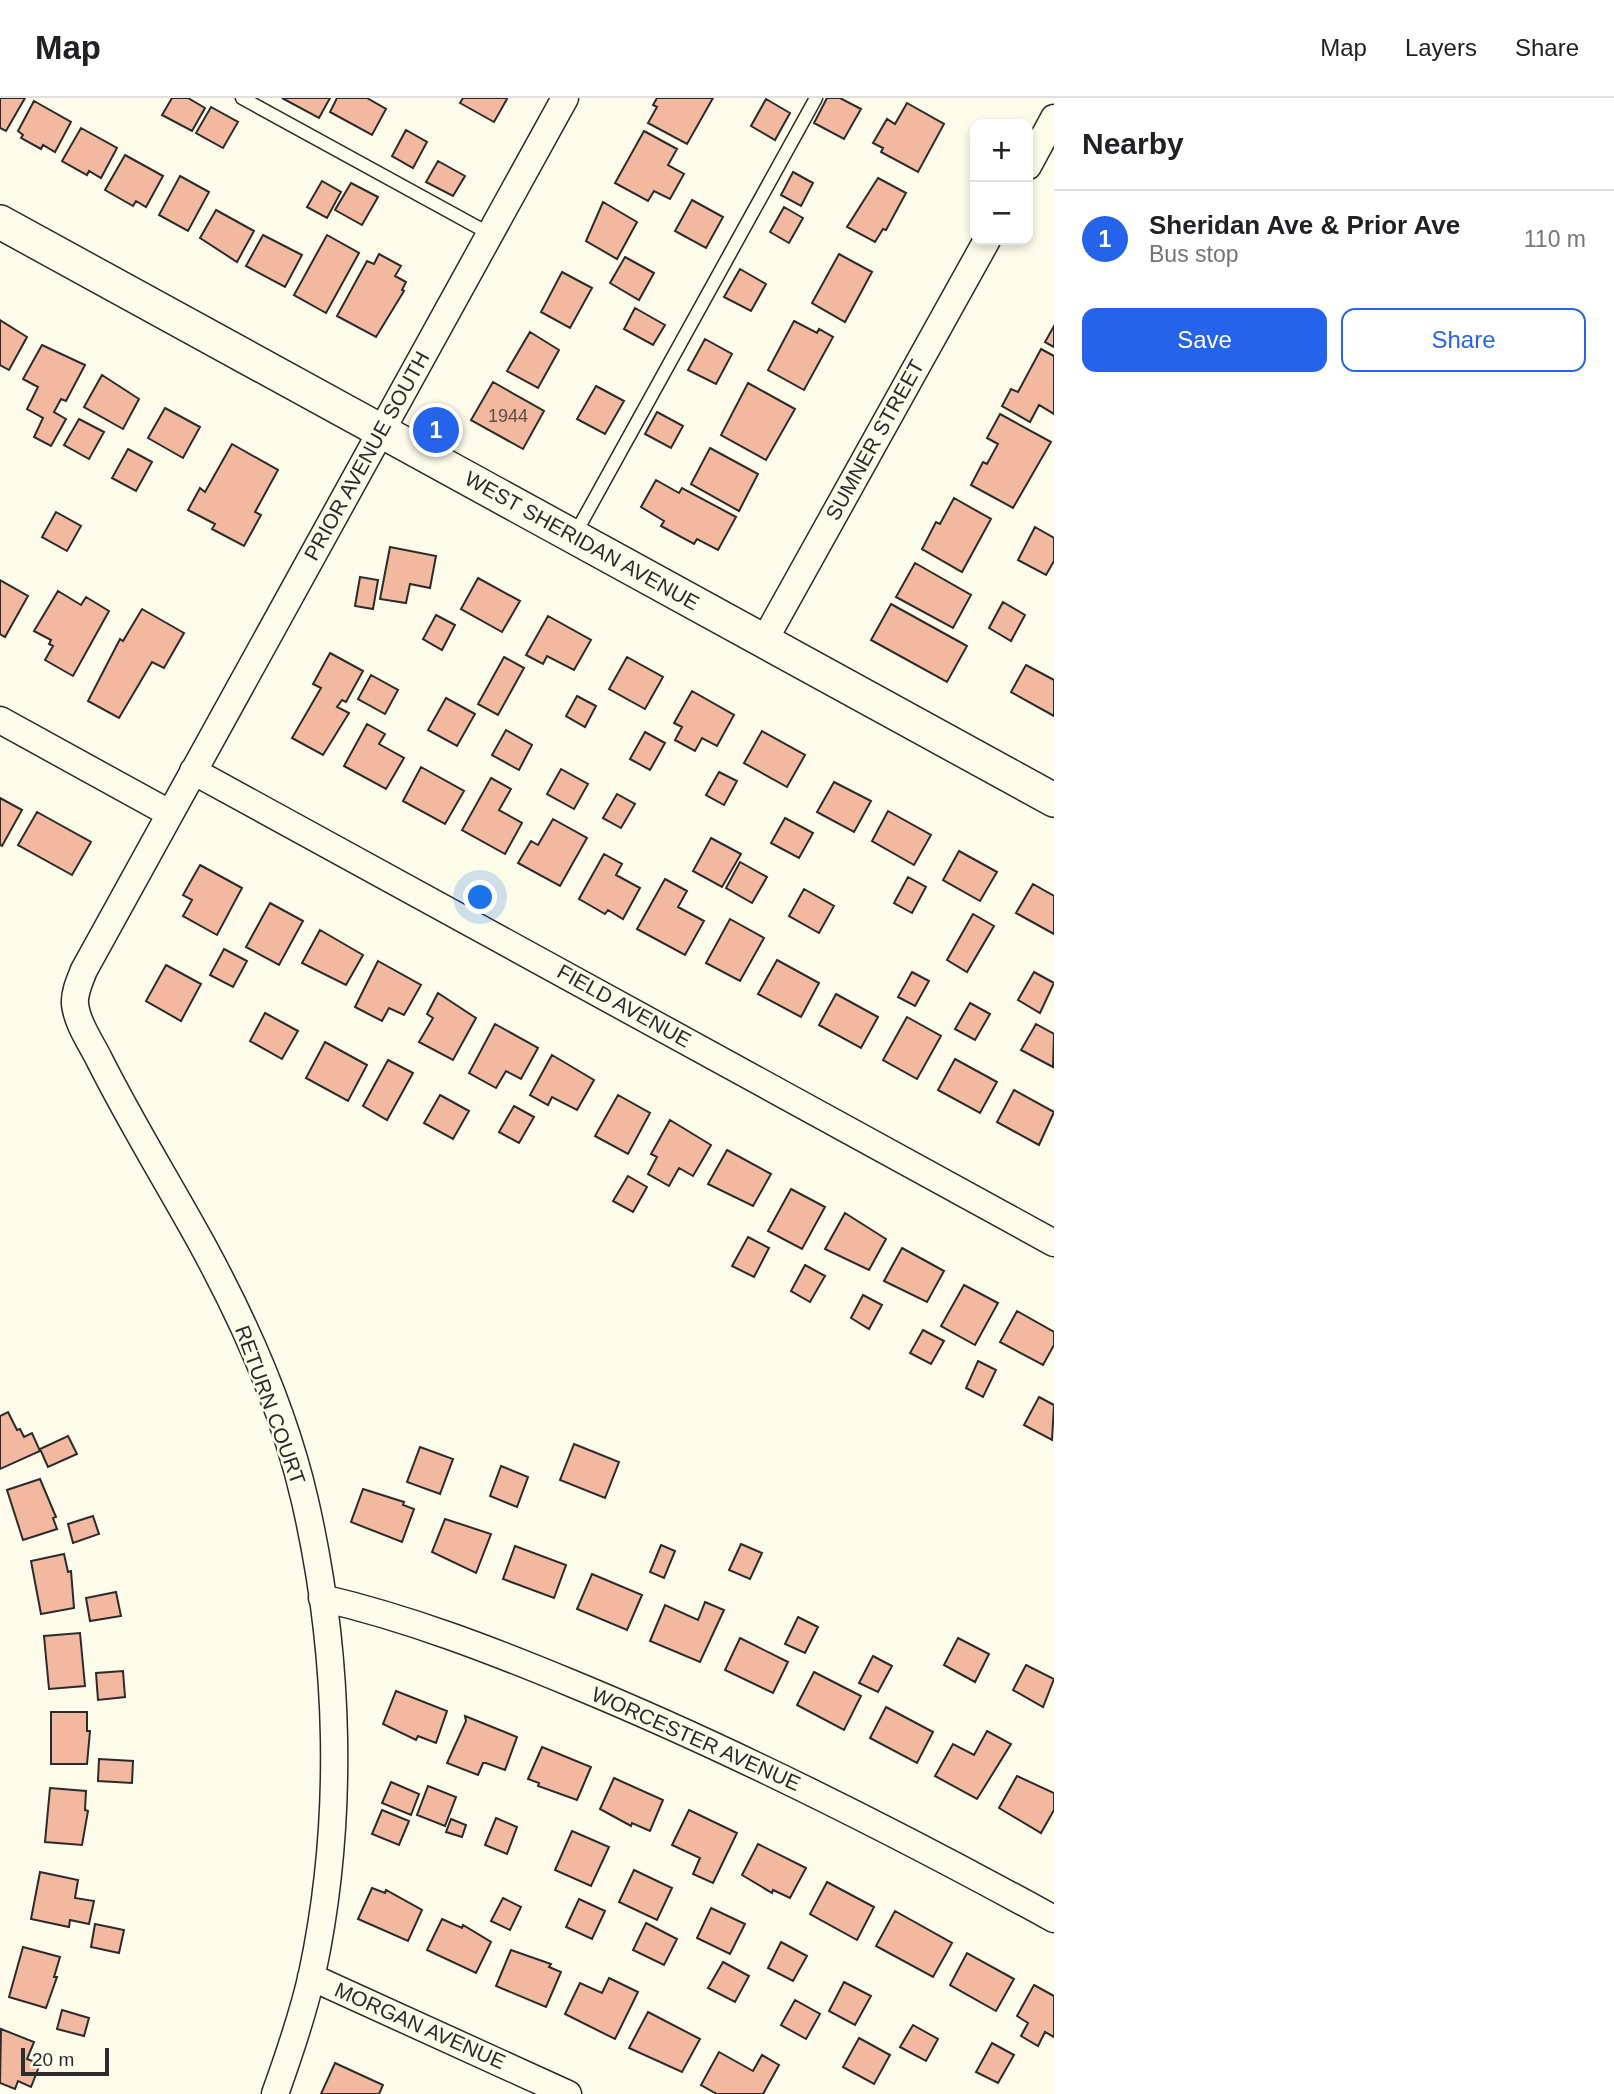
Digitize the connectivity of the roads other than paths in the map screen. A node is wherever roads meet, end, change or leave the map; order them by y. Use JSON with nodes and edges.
{"nodes":[{"id":1,"x":242,"y":98,"type":"edge"},
{"id":2,"x":565,"y":98,"type":"edge"},
{"id":3,"x":816,"y":98,"type":"edge"},
{"id":4,"x":1054,"y":118,"type":"edge"},
{"id":5,"x":1033,"y":157,"type":"edge"},
{"id":6,"x":0,"y":222,"type":"edge"},
{"id":7,"x":490,"y":234,"type":"junction"},
{"id":8,"x":983,"y":245,"type":"edge"},
{"id":9,"x":382,"y":432,"type":"junction"},
{"id":10,"x":574,"y":536,"type":"junction"},
{"id":11,"x":764,"y":641,"type":"junction"},
{"id":12,"x":0,"y":720,"type":"edge"},
{"id":13,"x":193,"y":771,"type":"junction"},
{"id":14,"x":1054,"y":800,"type":"edge"},
{"id":15,"x":169,"y":813,"type":"junction"},
{"id":16,"x":1054,"y":1243,"type":"edge"},
{"id":17,"x":322,"y":1598,"type":"junction"},
{"id":18,"x":1054,"y":1919,"type":"edge"},
{"id":19,"x":311,"y":1977,"type":"junction"},
{"id":20,"x":275,"y":2094,"type":"edge"},
{"id":21,"x":568,"y":2094,"type":"edge"}],
"edges":[{"from":1,"to":7,"type":"lane"},
{"from":2,"to":7,"type":"street","name":"PRIOR AVENUE SOUTH"},
{"from":3,"to":10,"type":"lane"},
{"from":4,"to":5,"type":"street"},
{"from":6,"to":9,"type":"street","name":"WEST SHERIDAN AVENUE"},
{"from":7,"to":9,"type":"street","name":"PRIOR AVENUE SOUTH"},
{"from":8,"to":11,"type":"street","name":"SUMNER STREET"},
{"from":9,"to":10,"type":"street","name":"WEST SHERIDAN AVENUE"},
{"from":9,"to":13,"type":"street","name":"PRIOR AVENUE SOUTH"},
{"from":10,"to":11,"type":"street","name":"WEST SHERIDAN AVENUE"},
{"from":11,"to":14,"type":"street","name":"WEST SHERIDAN AVENUE"},
{"from":12,"to":15,"type":"street"},
{"from":13,"to":15,"type":"street","name":"PRIOR AVENUE SOUTH"},
{"from":13,"to":16,"type":"street","name":"FIELD AVENUE"},
{"from":15,"to":17,"type":"street","name":"RETURN COURT"},
{"from":17,"to":18,"type":"street","name":"WORCESTER AVENUE"},
{"from":17,"to":19,"type":"street","name":"RETURN COURT"},
{"from":19,"to":20,"type":"street","name":"RETURN COURT"},
{"from":19,"to":21,"type":"street","name":"MORGAN AVENUE"}]}
